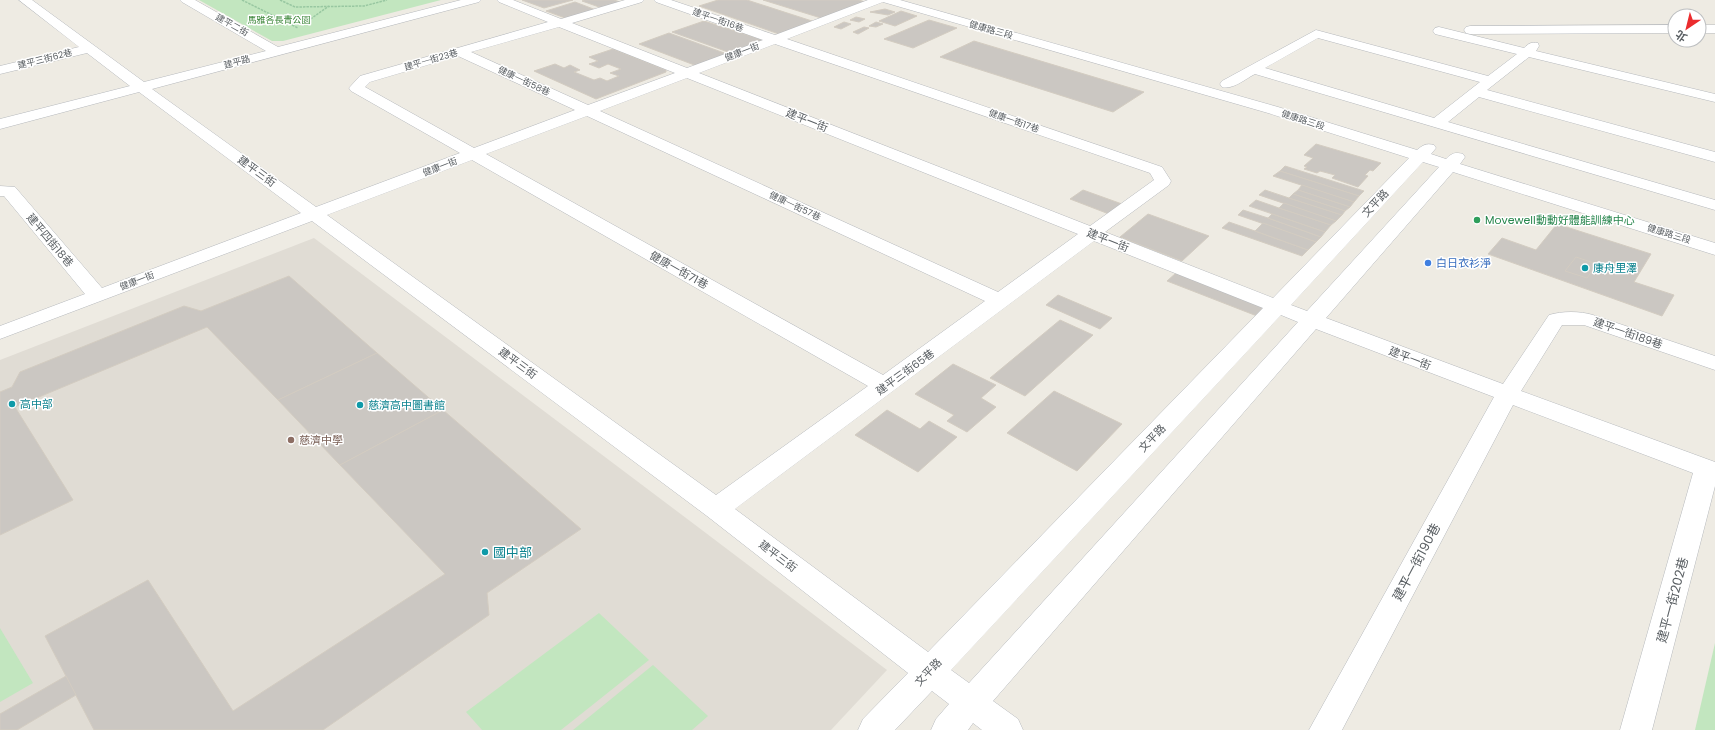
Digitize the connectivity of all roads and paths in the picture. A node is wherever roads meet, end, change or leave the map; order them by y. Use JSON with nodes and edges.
{"nodes":[{"id":1,"x":26,"y":0,"type":"edge"},
{"id":2,"x":186,"y":0,"type":"edge"},
{"id":3,"x":242,"y":0,"type":"edge"},
{"id":4,"x":280,"y":0,"type":"edge"},
{"id":5,"x":386,"y":0,"type":"edge"},
{"id":6,"x":452,"y":0,"type":"edge"},
{"id":7,"x":475,"y":0,"type":"edge"},
{"id":8,"x":503,"y":0,"type":"edge"},
{"id":9,"x":638,"y":0,"type":"edge"},
{"id":10,"x":660,"y":0,"type":"edge"},
{"id":11,"x":879,"y":0,"type":"edge"},
{"id":12,"x":887,"y":0,"type":"edge"},
{"id":13,"x":918,"y":0,"type":"edge"},
{"id":14,"x":560,"y":23,"type":"junction"},
{"id":15,"x":298,"y":28,"type":"dead end"},
{"id":16,"x":1667,"y":29,"type":"edge"},
{"id":17,"x":1548,"y":30,"type":"junction"},
{"id":18,"x":775,"y":39,"type":"junction"},
{"id":19,"x":90,"y":48,"type":"junction"},
{"id":20,"x":273,"y":50,"type":"junction"},
{"id":21,"x":460,"y":52,"type":"junction"},
{"id":22,"x":1526,"y":53,"type":"junction"},
{"id":23,"x":1253,"y":69,"type":"junction"},
{"id":24,"x":0,"y":70,"type":"edge"},
{"id":25,"x":686,"y":73,"type":"junction"},
{"id":26,"x":1491,"y":81,"type":"junction"},
{"id":27,"x":138,"y":84,"type":"junction"},
{"id":28,"x":1227,"y":84,"type":"junction"},
{"id":29,"x":1477,"y":92,"type":"junction"},
{"id":30,"x":1715,"y":98,"type":"edge"},
{"id":31,"x":588,"y":110,"type":"junction"},
{"id":32,"x":0,"y":116,"type":"edge"},
{"id":33,"x":1437,"y":123,"type":"junction"},
{"id":34,"x":0,"y":124,"type":"edge"},
{"id":35,"x":1424,"y":151,"type":"junction"},
{"id":36,"x":473,"y":154,"type":"junction"},
{"id":37,"x":1715,"y":157,"type":"edge"},
{"id":38,"x":1454,"y":160,"type":"junction"},
{"id":39,"x":0,"y":191,"type":"edge"},
{"id":40,"x":1715,"y":205,"type":"edge"},
{"id":41,"x":315,"y":214,"type":"junction"},
{"id":42,"x":1715,"y":233,"type":"edge"},
{"id":43,"x":1093,"y":234,"type":"junction"},
{"id":44,"x":1715,"y":249,"type":"edge"},
{"id":45,"x":98,"y":296,"type":"junction"},
{"id":46,"x":1001,"y":301,"type":"junction"},
{"id":47,"x":1277,"y":306,"type":"junction"},
{"id":48,"x":1311,"y":320,"type":"junction"},
{"id":49,"x":0,"y":333,"type":"edge"},
{"id":50,"x":1715,"y":363,"type":"edge"},
{"id":51,"x":886,"y":386,"type":"junction"},
{"id":52,"x":1507,"y":395,"type":"junction"},
{"id":53,"x":1711,"y":471,"type":"edge"},
{"id":54,"x":716,"y":509,"type":"junction"},
{"id":55,"x":930,"y":671,"type":"junction"},
{"id":56,"x":971,"y":703,"type":"junction"},
{"id":57,"x":874,"y":730,"type":"edge"},
{"id":58,"x":947,"y":730,"type":"edge"},
{"id":59,"x":1007,"y":730,"type":"edge"},
{"id":60,"x":1325,"y":730,"type":"edge"},
{"id":61,"x":1636,"y":730,"type":"edge"}],
"edges":[{"from":1,"to":19,"type":"street","name":"建平三街"},
{"from":2,"to":20,"type":"street","name":"建平二街"},
{"from":3,"to":15,"type":"path"},
{"from":4,"to":5,"type":"path"},
{"from":6,"to":20,"type":"street","name":"建平路"},
{"from":7,"to":20,"type":"street","name":"建平路"},
{"from":8,"to":14,"type":"street","name":"建平一街"},
{"from":9,"to":14,"type":"street","name":"建平一街23巷"},
{"from":10,"to":18,"type":"street","name":"建平一街16巷"},
{"from":11,"to":18,"type":"street","name":"健康一街"},
{"from":12,"to":35,"type":"street","name":"健康路三段"},
{"from":13,"to":28,"type":"street","name":"健康路三段"},
{"from":14,"to":21,"type":"street","name":"建平一街23巷"},
{"from":14,"to":25,"type":"street","name":"建平一街"},
{"from":16,"to":17,"type":"street"},
{"from":17,"to":22,"type":"street"},
{"from":17,"to":22,"type":"street"},
{"from":18,"to":25,"type":"street","name":"健康一街"},
{"from":18,"to":43,"type":"street","name":"健康一街17巷"},
{"from":19,"to":24,"type":"street","name":"建平三街62巷"},
{"from":19,"to":27,"type":"street","name":"建平三街"},
{"from":20,"to":27,"type":"street","name":"建平路"},
{"from":21,"to":31,"type":"street","name":"健康一街58巷"},
{"from":21,"to":36,"type":"street","name":"建平一街23巷"},
{"from":22,"to":26,"type":"street"},
{"from":22,"to":30,"type":"street"},
{"from":23,"to":26,"type":"street"},
{"from":23,"to":28,"type":"street"},
{"from":23,"to":33,"type":"street"},
{"from":25,"to":31,"type":"street","name":"健康一街"},
{"from":25,"to":43,"type":"street","name":"建平一街"},
{"from":26,"to":29,"type":"street"},
{"from":27,"to":32,"type":"street","name":"建平路"},
{"from":27,"to":34,"type":"street","name":"建平路"},
{"from":27,"to":41,"type":"street","name":"建平三街"},
{"from":28,"to":35,"type":"street","name":"健康路三段"},
{"from":29,"to":33,"type":"street"},
{"from":29,"to":37,"type":"street"},
{"from":31,"to":36,"type":"street","name":"健康一街"},
{"from":31,"to":46,"type":"street","name":"健康一街57巷"},
{"from":33,"to":40,"type":"street"},
{"from":35,"to":38,"type":"street","name":"健康路三段"},
{"from":35,"to":47,"type":"street","name":"文平路"},
{"from":36,"to":41,"type":"street","name":"健康一街"},
{"from":36,"to":51,"type":"street","name":"健康一街71巷"},
{"from":38,"to":42,"type":"street","name":"健康路三段"},
{"from":38,"to":44,"type":"street","name":"健康路三段"},
{"from":38,"to":48,"type":"street"},
{"from":39,"to":45,"type":"street","name":"建平四街18巷"},
{"from":41,"to":45,"type":"street","name":"健康一街"},
{"from":41,"to":54,"type":"street","name":"建平三街"},
{"from":43,"to":46,"type":"street","name":"建平三街65巷"},
{"from":43,"to":47,"type":"street","name":"建平一街"},
{"from":45,"to":49,"type":"street","name":"健康一街"},
{"from":46,"to":51,"type":"street","name":"建平三街65巷"},
{"from":47,"to":48,"type":"street","name":"建平一街"},
{"from":47,"to":55,"type":"street","name":"文平路"},
{"from":48,"to":52,"type":"street","name":"建平一街"},
{"from":48,"to":56,"type":"street"},
{"from":50,"to":52,"type":"street","name":"建平一街189巷"},
{"from":51,"to":54,"type":"street","name":"建平三街65巷"},
{"from":52,"to":53,"type":"street","name":"建平一街"},
{"from":52,"to":60,"type":"street","name":"建平一街190巷"},
{"from":53,"to":61,"type":"street","name":"建平一街202巷"},
{"from":54,"to":55,"type":"street","name":"建平三街"},
{"from":55,"to":56,"type":"street","name":"建平三街"},
{"from":55,"to":57,"type":"street","name":"文平路"},
{"from":56,"to":58,"type":"street"},
{"from":56,"to":59,"type":"street","name":"建平三街"}]}
